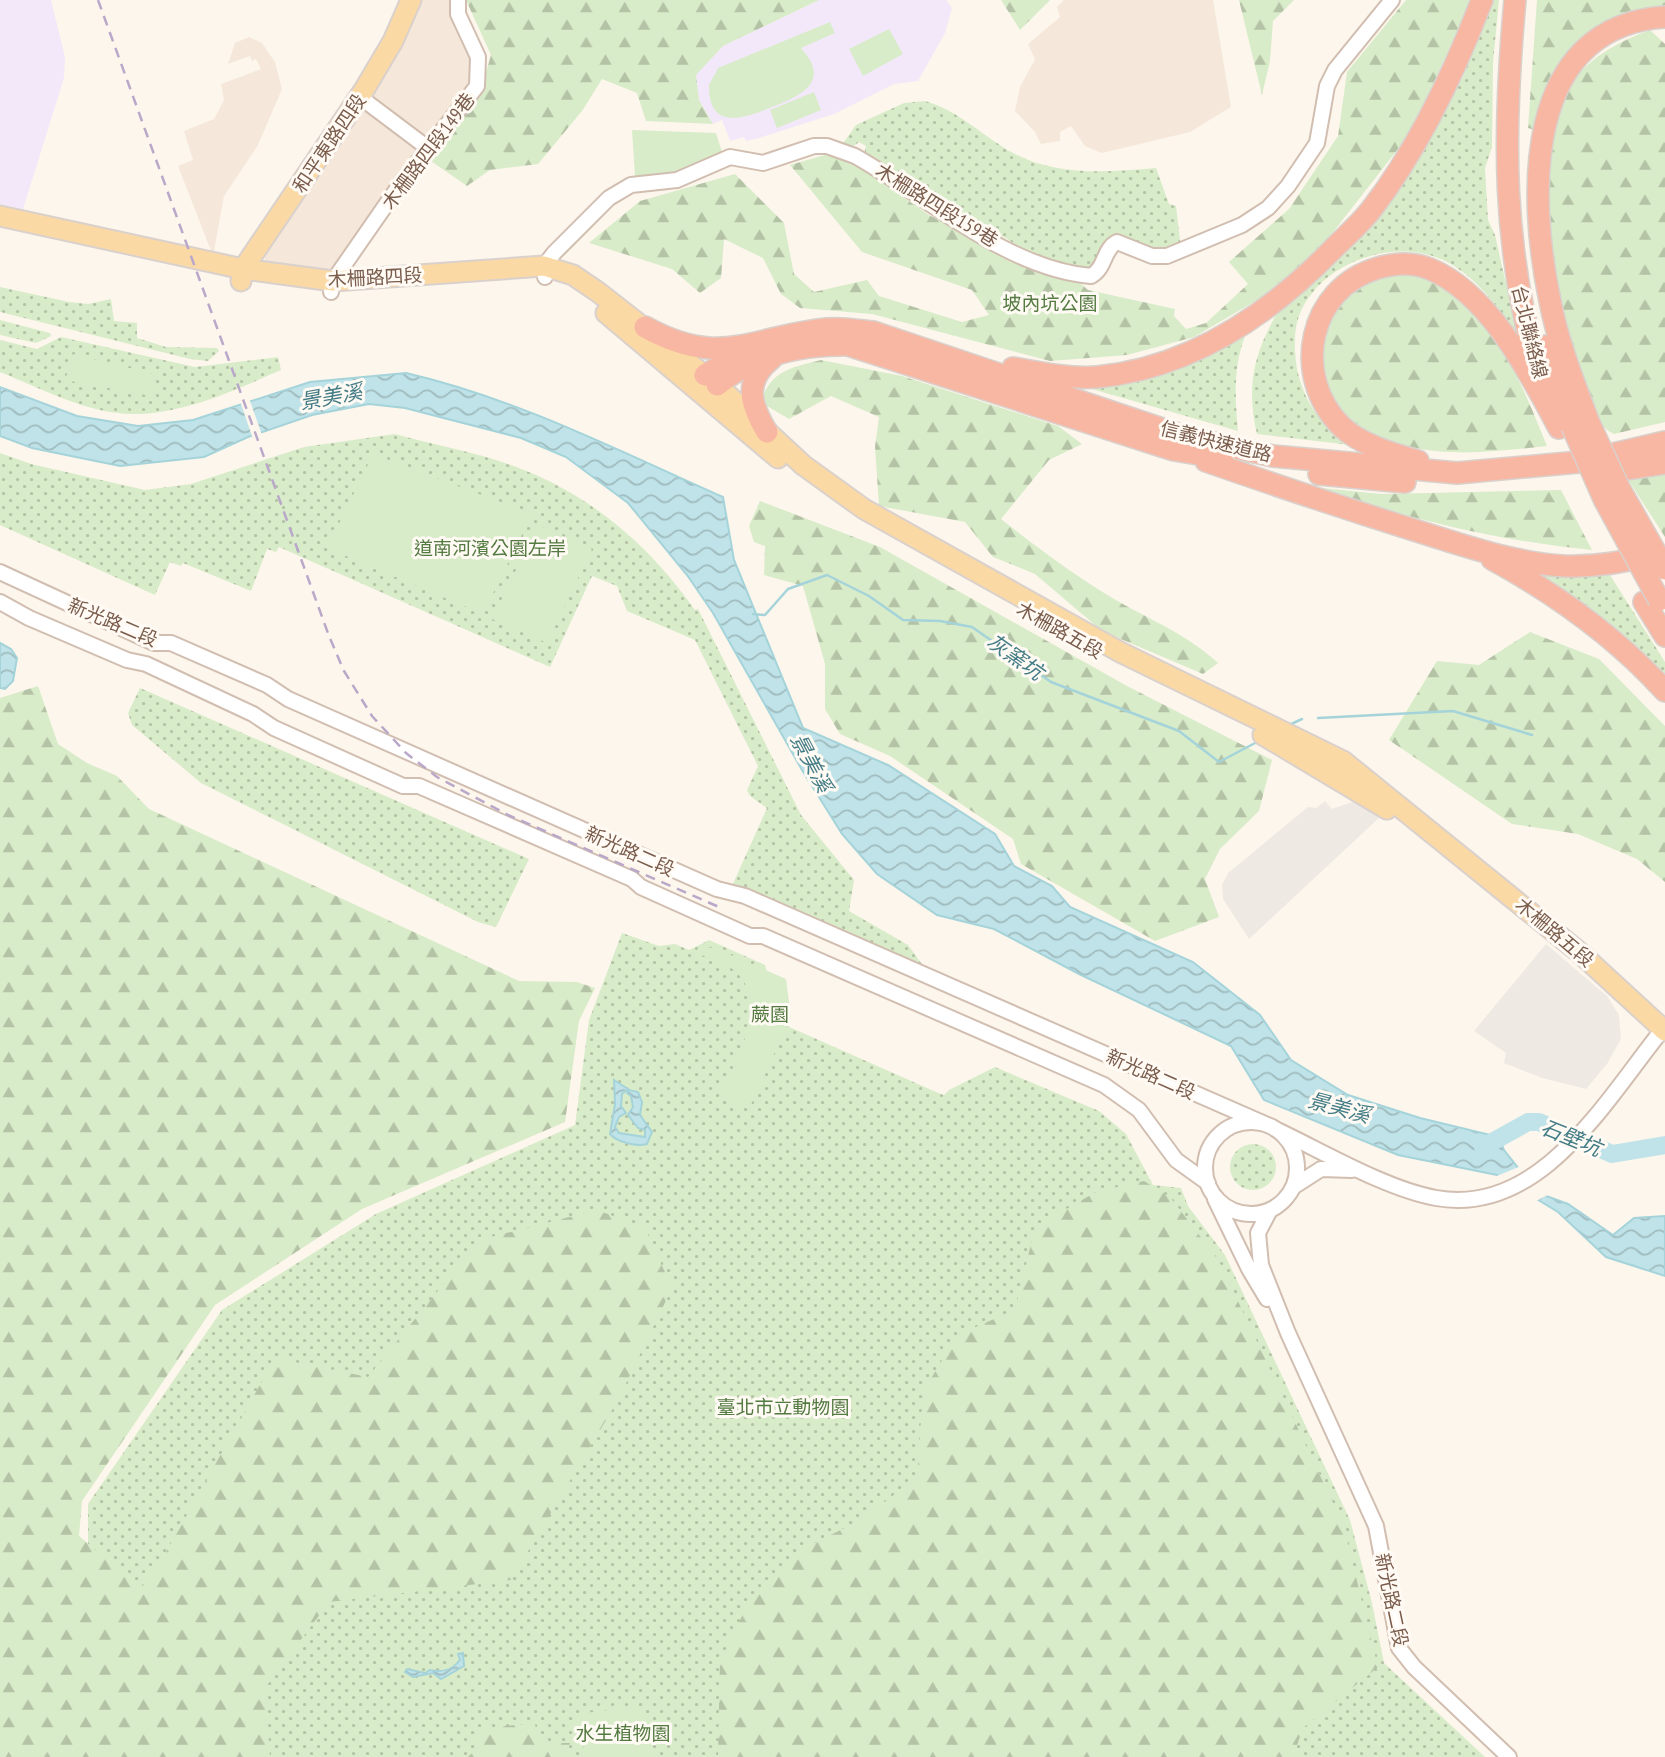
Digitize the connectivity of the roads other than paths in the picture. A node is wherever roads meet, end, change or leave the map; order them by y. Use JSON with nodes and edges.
{"nodes":[{"id":1,"x":411,"y":0,"type":"edge"},
{"id":2,"x":458,"y":0,"type":"edge"},
{"id":3,"x":1392,"y":0,"type":"edge"},
{"id":4,"x":1482,"y":0,"type":"edge"},
{"id":5,"x":1515,"y":0,"type":"edge"},
{"id":6,"x":1528,"y":0,"type":"edge"},
{"id":7,"x":1665,"y":17,"type":"edge"},
{"id":8,"x":1513,"y":90,"type":"junction"},
{"id":9,"x":360,"y":97,"type":"junction"},
{"id":10,"x":429,"y":149,"type":"junction"},
{"id":11,"x":0,"y":216,"type":"edge"},
{"id":12,"x":0,"y":225,"type":"edge"},
{"id":13,"x":149,"y":254,"type":"junction"},
{"id":14,"x":544,"y":271,"type":"junction"},
{"id":15,"x":242,"y":276,"type":"junction"},
{"id":16,"x":332,"y":286,"type":"junction"},
{"id":17,"x":645,"y":327,"type":"junction"},
{"id":18,"x":782,"y":345,"type":"junction"},
{"id":19,"x":939,"y":353,"type":"junction"},
{"id":20,"x":707,"y":384,"type":"junction"},
{"id":21,"x":1573,"y":426,"type":"junction"},
{"id":22,"x":767,"y":432,"type":"junction"},
{"id":23,"x":1665,"y":434,"type":"edge"},
{"id":24,"x":1665,"y":442,"type":"edge"},
{"id":25,"x":1174,"y":450,"type":"junction"},
{"id":26,"x":1622,"y":452,"type":"junction"},
{"id":27,"x":1665,"y":463,"type":"edge"},
{"id":28,"x":1514,"y":469,"type":"junction"},
{"id":29,"x":1471,"y":548,"type":"junction"},
{"id":30,"x":1665,"y":550,"type":"edge"},
{"id":31,"x":1665,"y":569,"type":"edge"},
{"id":32,"x":0,"y":572,"type":"edge"},
{"id":33,"x":0,"y":602,"type":"edge"},
{"id":34,"x":1656,"y":604,"type":"edge"},
{"id":35,"x":1665,"y":636,"type":"edge"},
{"id":36,"x":1665,"y":691,"type":"edge"},
{"id":37,"x":1349,"y":776,"type":"junction"},
{"id":38,"x":1664,"y":1030,"type":"edge"},
{"id":39,"x":1270,"y":1127,"type":"junction"},
{"id":40,"x":1370,"y":1174,"type":"junction"},
{"id":41,"x":1293,"y":1187,"type":"junction"},
{"id":42,"x":1210,"y":1188,"type":"junction"},
{"id":43,"x":1270,"y":1210,"type":"junction"},
{"id":44,"x":1287,"y":1333,"type":"junction"},
{"id":45,"x":1510,"y":1757,"type":"edge"}],
"edges":[{"from":1,"to":9,"type":"main road","name":"和平東路四段"},
{"from":2,"to":10,"type":"street","name":"木柵路四段149巷"},
{"from":3,"to":14,"type":"street","name":"木柵路四段159巷"},
{"from":4,"to":19,"type":"highway"},
{"from":5,"to":8,"type":"highway","name":"台北聯絡線"},
{"from":6,"to":8,"type":"highway","name":"台北聯絡線"},
{"from":7,"to":21,"type":"highway"},
{"from":8,"to":21,"type":"highway","name":"台北聯絡線"},
{"from":9,"to":10,"type":"street"},
{"from":9,"to":15,"type":"main road","name":"和平東路四段"},
{"from":10,"to":16,"type":"street","name":"木柵路四段149巷"},
{"from":11,"to":13,"type":"main road","name":"木柵路四段"},
{"from":12,"to":13,"type":"main road","name":"木柵路四段"},
{"from":13,"to":15,"type":"main road","name":"木柵路四段"},
{"from":14,"to":16,"type":"main road","name":"木柵路四段"},
{"from":14,"to":17,"type":"main road","name":"木柵路四段"},
{"from":14,"to":20,"type":"main road","name":"木柵路四段"},
{"from":15,"to":16,"type":"main road","name":"木柵路四段"},
{"from":17,"to":18,"type":"highway"},
{"from":17,"to":20,"type":"main road","name":"木柵路四段"},
{"from":18,"to":19,"type":"highway","name":"信義快速道路"},
{"from":18,"to":20,"type":"highway"},
{"from":18,"to":22,"type":"highway"},
{"from":18,"to":25,"type":"highway","name":"信義快速道路"},
{"from":19,"to":28,"type":"highway","name":"信義快速道路"},
{"from":20,"to":22,"type":"main road","name":"木柵路五段"},
{"from":20,"to":37,"type":"main road","name":"木柵路五段"},
{"from":21,"to":28,"type":"highway"},
{"from":21,"to":31,"type":"highway","bridge":true},
{"from":21,"to":34,"type":"highway","name":"台北聯絡線"},
{"from":22,"to":37,"type":"main road","name":"木柵路五段"},
{"from":23,"to":26,"type":"highway"},
{"from":24,"to":26,"type":"highway","name":"信義快速道路"},
{"from":25,"to":27,"type":"highway","name":"信義快速道路"},
{"from":25,"to":29,"type":"highway"},
{"from":26,"to":28,"type":"highway","name":"信義快速道路"},
{"from":29,"to":30,"type":"highway"},
{"from":29,"to":36,"type":"highway"},
{"from":32,"to":39,"type":"street","name":"新光路二段"},
{"from":33,"to":42,"type":"street","name":"新光路二段"},
{"from":34,"to":35,"type":"highway","name":"台北聯絡線"},
{"from":37,"to":38,"type":"main road","name":"木柵路五段"},
{"from":38,"to":40,"type":"street","name":"新光路二段"},
{"from":39,"to":40,"type":"street","name":"新光路二段"},
{"from":39,"to":41,"type":"street"},
{"from":39,"to":42,"type":"street"},
{"from":40,"to":41,"type":"street","name":"新光路二段"},
{"from":41,"to":43,"type":"street"},
{"from":42,"to":43,"type":"street"},
{"from":42,"to":44,"type":"street","name":"新光路二段"},
{"from":43,"to":44,"type":"street","name":"新光路二段"},
{"from":44,"to":45,"type":"street","name":"新光路二段"}]}
